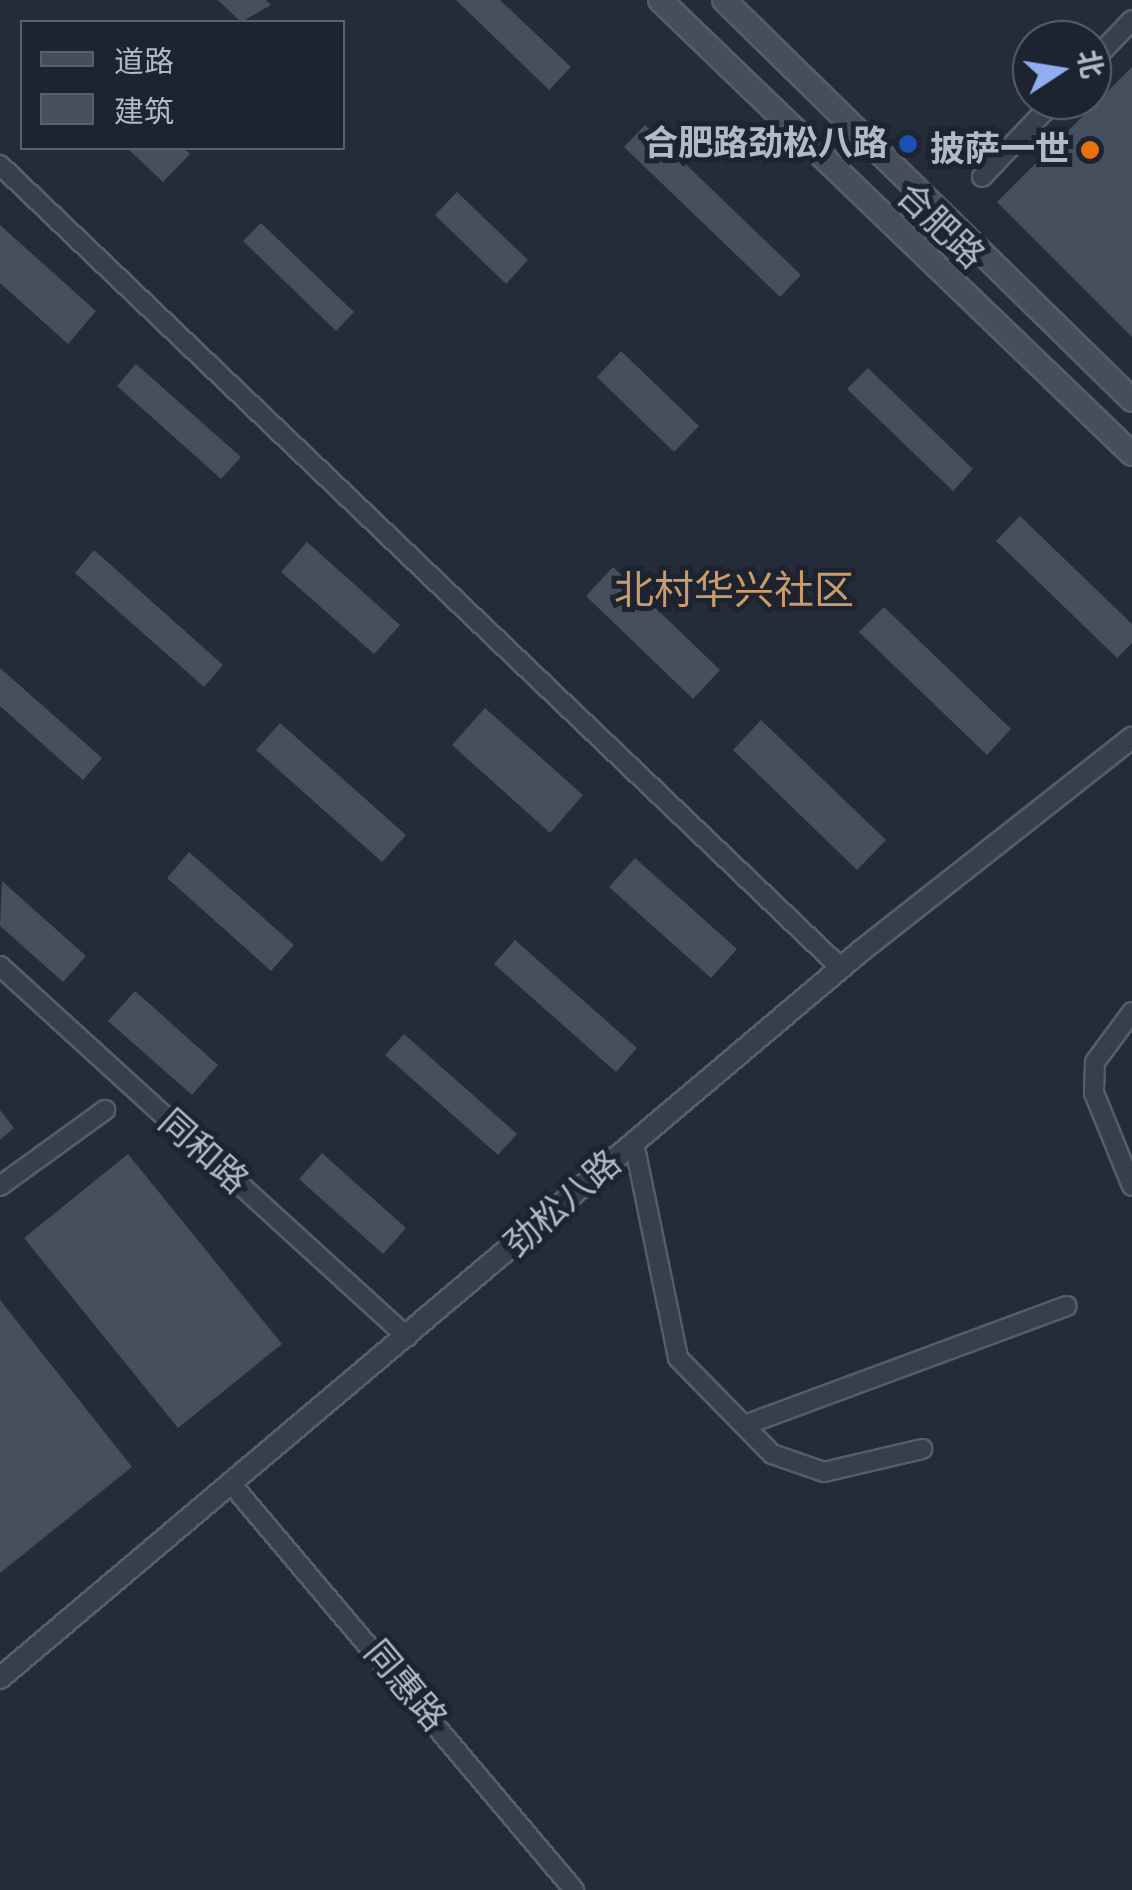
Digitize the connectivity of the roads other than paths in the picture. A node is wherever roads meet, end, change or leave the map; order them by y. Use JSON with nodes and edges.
{"nodes":[{"id":1,"x":660,"y":0,"type":"edge"},
{"id":2,"x":724,"y":0,"type":"edge"},
{"id":3,"x":1132,"y":20,"type":"edge"},
{"id":4,"x":1112,"y":41,"type":"edge"},
{"id":5,"x":1037,"y":120,"type":"edge"},
{"id":6,"x":0,"y":165,"type":"edge"},
{"id":7,"x":982,"y":177,"type":"dead end"},
{"id":8,"x":1132,"y":400,"type":"edge"},
{"id":9,"x":1132,"y":454,"type":"edge"},
{"id":10,"x":1132,"y":738,"type":"edge"},
{"id":11,"x":0,"y":966,"type":"edge"},
{"id":12,"x":841,"y":968,"type":"junction"},
{"id":13,"x":1132,"y":1012,"type":"edge"},
{"id":14,"x":105,"y":1110,"type":"dead end"},
{"id":15,"x":634,"y":1143,"type":"junction"},
{"id":16,"x":0,"y":1186,"type":"edge"},
{"id":17,"x":1132,"y":1186,"type":"edge"},
{"id":18,"x":1067,"y":1306,"type":"dead end"},
{"id":19,"x":407,"y":1337,"type":"junction"},
{"id":20,"x":744,"y":1426,"type":"junction"},
{"id":21,"x":922,"y":1449,"type":"dead end"},
{"id":22,"x":233,"y":1486,"type":"junction"},
{"id":23,"x":0,"y":1678,"type":"edge"},
{"id":24,"x":574,"y":1890,"type":"edge"}],
"edges":[{"from":1,"to":9,"type":"main road","name":"合肥路"},
{"from":2,"to":8,"type":"main road","name":"合肥路"},
{"from":3,"to":4,"type":"street"},
{"from":5,"to":7,"type":"street"},
{"from":6,"to":12,"type":"street"},
{"from":10,"to":12,"type":"street","name":"劲松八路"},
{"from":11,"to":19,"type":"street","name":"同和路"},
{"from":12,"to":15,"type":"street","name":"劲松八路"},
{"from":13,"to":17,"type":"street"},
{"from":14,"to":16,"type":"street"},
{"from":15,"to":19,"type":"street","name":"劲松八路"},
{"from":15,"to":20,"type":"street"},
{"from":18,"to":20,"type":"street"},
{"from":19,"to":22,"type":"street","name":"劲松八路"},
{"from":20,"to":21,"type":"street"},
{"from":22,"to":23,"type":"street","name":"劲松八路"},
{"from":22,"to":24,"type":"street","name":"同惠路"}]}
